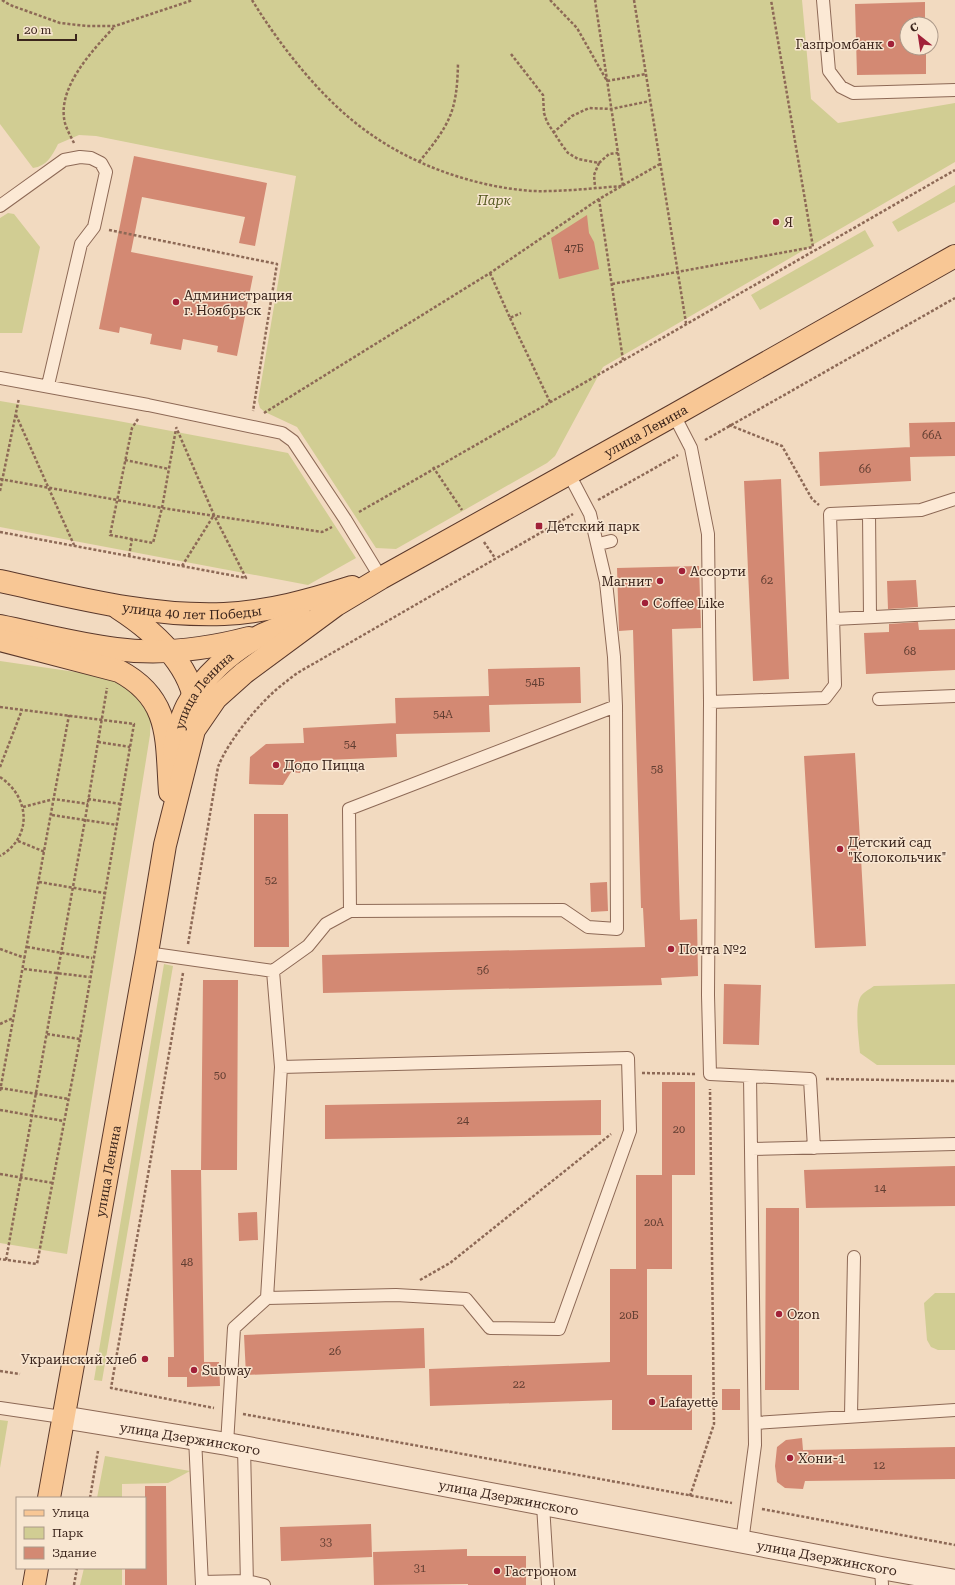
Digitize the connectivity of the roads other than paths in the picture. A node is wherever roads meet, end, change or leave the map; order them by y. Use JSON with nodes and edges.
{"nodes":[{"id":1,"x":823,"y":0,"type":"edge"},
{"id":2,"x":955,"y":90,"type":"edge"},
{"id":3,"x":0,"y":206,"type":"edge"},
{"id":4,"x":955,"y":256,"type":"edge"},
{"id":5,"x":0,"y":378,"type":"edge"},
{"id":6,"x":48,"y":386,"type":"junction"},
{"id":7,"x":674,"y":415,"type":"junction"},
{"id":8,"x":569,"y":474,"type":"junction"},
{"id":9,"x":955,"y":499,"type":"edge"},
{"id":10,"x":869,"y":513,"type":"junction"},
{"id":11,"x":611,"y":541,"type":"dead end"},
{"id":12,"x":599,"y":544,"type":"junction"},
{"id":13,"x":381,"y":578,"type":"junction"},
{"id":14,"x":0,"y":581,"type":"edge"},
{"id":15,"x":115,"y":606,"type":"junction"},
{"id":16,"x":336,"y":606,"type":"junction"},
{"id":17,"x":955,"y":613,"type":"edge"},
{"id":18,"x":870,"y":617,"type":"junction"},
{"id":19,"x":834,"y":619,"type":"junction"},
{"id":20,"x":0,"y":626,"type":"edge"},
{"id":21,"x":262,"y":635,"type":"junction"},
{"id":22,"x":0,"y":640,"type":"edge"},
{"id":23,"x":168,"y":650,"type":"junction"},
{"id":24,"x":194,"y":695,"type":"junction"},
{"id":25,"x":955,"y":696,"type":"edge"},
{"id":26,"x":879,"y":699,"type":"dead end"},
{"id":27,"x":710,"y":702,"type":"junction"},
{"id":28,"x":616,"y":706,"type":"junction"},
{"id":29,"x":194,"y":730,"type":"junction"},
{"id":30,"x":170,"y":792,"type":"junction"},
{"id":31,"x":165,"y":845,"type":"junction"},
{"id":32,"x":350,"y":911,"type":"junction"},
{"id":33,"x":147,"y":954,"type":"junction"},
{"id":34,"x":273,"y":970,"type":"junction"},
{"id":35,"x":281,"y":1067,"type":"junction"},
{"id":36,"x":750,"y":1076,"type":"junction"},
{"id":37,"x":955,"y":1144,"type":"edge"},
{"id":38,"x":814,"y":1148,"type":"junction"},
{"id":39,"x":752,"y":1149,"type":"junction"},
{"id":40,"x":854,"y":1257,"type":"dead end"},
{"id":41,"x":267,"y":1298,"type":"junction"},
{"id":42,"x":0,"y":1408,"type":"edge"},
{"id":43,"x":955,"y":1410,"type":"edge"},
{"id":44,"x":851,"y":1415,"type":"junction"},
{"id":45,"x":62,"y":1417,"type":"junction"},
{"id":46,"x":755,"y":1423,"type":"junction"},
{"id":47,"x":195,"y":1438,"type":"junction"},
{"id":48,"x":235,"y":1445,"type":"junction"},
{"id":49,"x":48,"y":1497,"type":"edge"},
{"id":50,"x":543,"y":1504,"type":"junction"},
{"id":51,"x":742,"y":1542,"type":"junction"},
{"id":52,"x":37,"y":1569,"type":"edge"},
{"id":53,"x":881,"y":1577,"type":"edge"},
{"id":54,"x":955,"y":1581,"type":"edge"},
{"id":55,"x":247,"y":1583,"type":"edge"},
{"id":56,"x":202,"y":1584,"type":"edge"},
{"id":57,"x":34,"y":1585,"type":"edge"},
{"id":58,"x":264,"y":1585,"type":"edge"},
{"id":59,"x":548,"y":1585,"type":"edge"}],
"edges":[{"from":1,"to":2,"type":"lane"},
{"from":3,"to":6,"type":"lane"},
{"from":4,"to":7,"type":"main road","name":"улица Ленина"},
{"from":5,"to":6,"type":"lane"},
{"from":6,"to":13,"type":"lane"},
{"from":7,"to":8,"type":"main road","name":"улица Ленина"},
{"from":7,"to":27,"type":"lane"},
{"from":8,"to":12,"type":"lane"},
{"from":8,"to":13,"type":"main road","name":"улица Ленина"},
{"from":9,"to":10,"type":"lane"},
{"from":10,"to":18,"type":"lane"},
{"from":10,"to":19,"type":"lane"},
{"from":11,"to":12,"type":"lane"},
{"from":12,"to":28,"type":"lane"},
{"from":13,"to":15,"type":"main road","name":"улица 40 лет Победы"},
{"from":13,"to":16,"type":"main road","name":"улица Ленина"},
{"from":14,"to":15,"type":"main road","name":"улица 40 лет Победы"},
{"from":15,"to":23,"type":"main road"},
{"from":16,"to":21,"type":"main road","name":"улица Ленина"},
{"from":16,"to":29,"type":"main road","name":"улица Ленина"},
{"from":17,"to":18,"type":"lane"},
{"from":18,"to":19,"type":"lane"},
{"from":19,"to":27,"type":"lane"},
{"from":20,"to":23,"type":"main road","name":"улица 40 лет Победы"},
{"from":21,"to":23,"type":"main road","name":"улица 40 лет Победы"},
{"from":21,"to":24,"type":"main road","name":"улица Ленина"},
{"from":22,"to":30,"type":"main road"},
{"from":23,"to":24,"type":"main road"},
{"from":24,"to":29,"type":"main road"},
{"from":24,"to":30,"type":"main road","name":"улица Ленина"},
{"from":25,"to":26,"type":"lane"},
{"from":27,"to":36,"type":"lane"},
{"from":28,"to":32,"type":"lane"},
{"from":28,"to":32,"type":"lane"},
{"from":29,"to":31,"type":"main road","name":"улица Ленина"},
{"from":30,"to":31,"type":"main road","name":"улица Ленина"},
{"from":31,"to":33,"type":"main road","name":"улица Ленина"},
{"from":32,"to":34,"type":"lane"},
{"from":33,"to":34,"type":"lane"},
{"from":33,"to":45,"type":"main road","name":"улица Ленина"},
{"from":34,"to":35,"type":"lane"},
{"from":35,"to":41,"type":"lane"},
{"from":35,"to":41,"type":"lane"},
{"from":36,"to":38,"type":"lane"},
{"from":36,"to":39,"type":"lane"},
{"from":37,"to":38,"type":"lane"},
{"from":38,"to":39,"type":"lane"},
{"from":39,"to":46,"type":"lane"},
{"from":40,"to":44,"type":"lane"},
{"from":41,"to":48,"type":"lane"},
{"from":42,"to":45,"type":"lane"},
{"from":43,"to":44,"type":"lane"},
{"from":44,"to":46,"type":"lane"},
{"from":45,"to":47,"type":"street","name":"улица Дзержинского"},
{"from":45,"to":49,"type":"main road","name":"улица Ленина"},
{"from":46,"to":51,"type":"lane"},
{"from":47,"to":48,"type":"street","name":"улица Дзержинского"},
{"from":47,"to":56,"type":"lane"},
{"from":48,"to":50,"type":"street","name":"улица Дзержинского"},
{"from":48,"to":55,"type":"lane"},
{"from":50,"to":51,"type":"street","name":"улица Дзержинского"},
{"from":50,"to":59,"type":"lane"},
{"from":51,"to":53,"type":"street","name":"улица Дзержинского"},
{"from":52,"to":57,"type":"main road"},
{"from":53,"to":54,"type":"street","name":"улица Дзержинского"},
{"from":55,"to":56,"type":"lane"},
{"from":55,"to":58,"type":"lane"}]}
